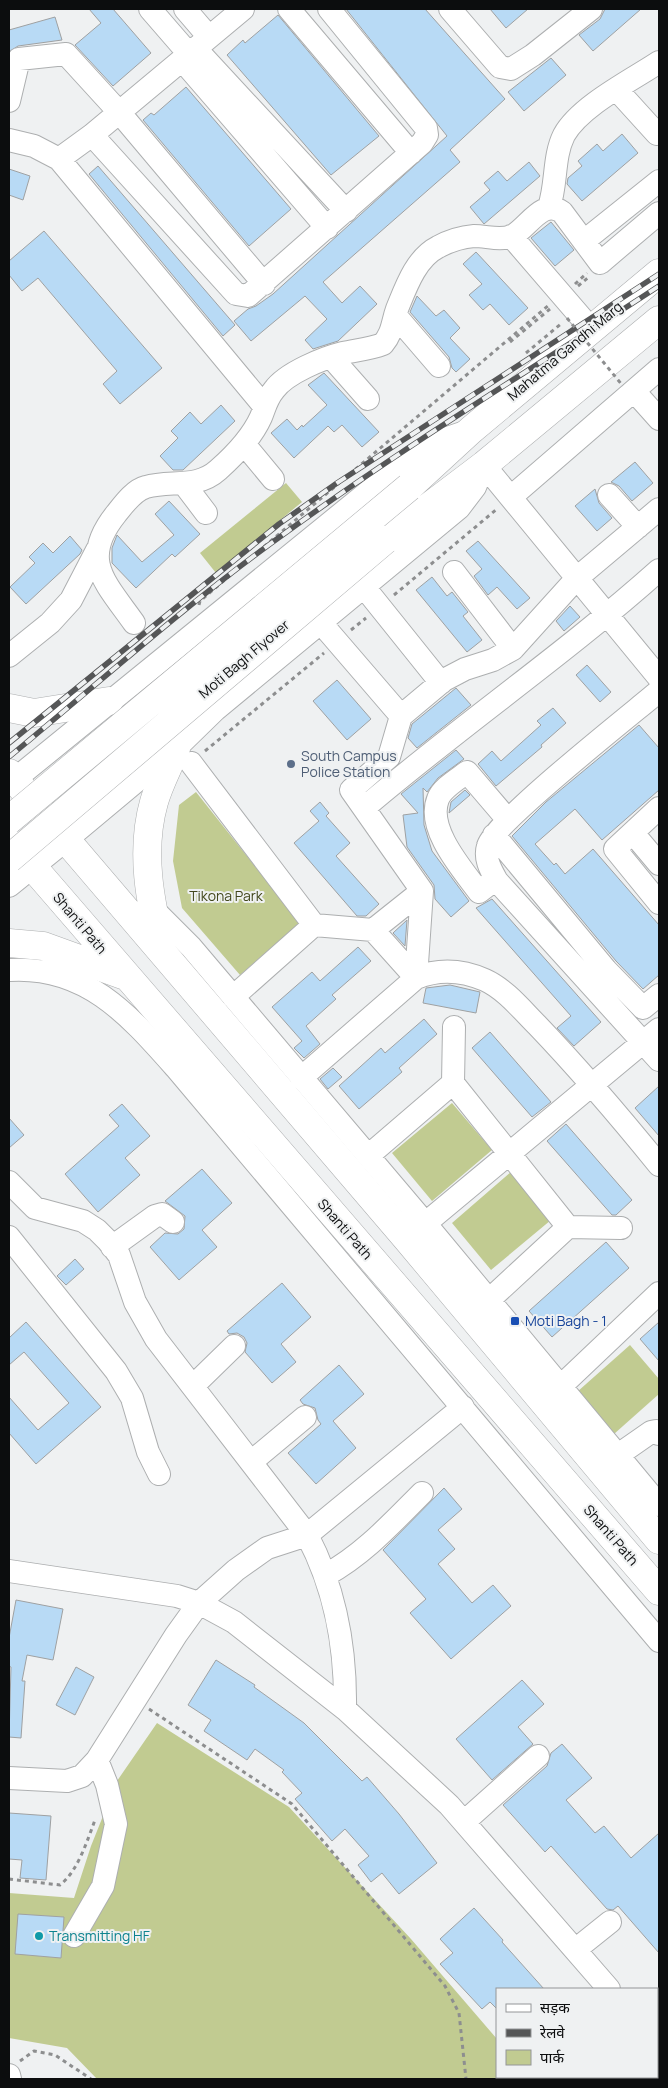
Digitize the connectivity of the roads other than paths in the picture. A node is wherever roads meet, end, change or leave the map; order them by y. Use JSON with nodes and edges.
{"nodes":[{"id":1,"x":150,"y":9,"type":"edge"},
{"id":2,"x":185,"y":9,"type":"edge"},
{"id":3,"x":243,"y":9,"type":"edge"},
{"id":4,"x":289,"y":9,"type":"edge"},
{"id":5,"x":329,"y":9,"type":"edge"},
{"id":6,"x":450,"y":9,"type":"edge"},
{"id":7,"x":591,"y":9,"type":"edge"},
{"id":8,"x":194,"y":50,"type":"junction"},
{"id":9,"x":659,"y":62,"type":"edge"},
{"id":10,"x":617,"y":90,"type":"junction"},
{"id":11,"x":9,"y":101,"type":"edge"},
{"id":12,"x":119,"y":112,"type":"junction"},
{"id":13,"x":657,"y":134,"type":"dead end"},
{"id":14,"x":92,"y":135,"type":"junction"},
{"id":15,"x":9,"y":140,"type":"edge"},
{"id":16,"x":411,"y":153,"type":"junction"},
{"id":17,"x":59,"y":159,"type":"junction"},
{"id":18,"x":659,"y":181,"type":"edge"},
{"id":19,"x":549,"y":207,"type":"junction"},
{"id":20,"x":346,"y":211,"type":"junction"},
{"id":21,"x":659,"y":213,"type":"edge"},
{"id":22,"x":327,"y":228,"type":"junction"},
{"id":23,"x":511,"y":236,"type":"junction"},
{"id":24,"x":584,"y":240,"type":"junction"},
{"id":25,"x":659,"y":273,"type":"edge"},
{"id":26,"x":264,"y":284,"type":"junction"},
{"id":27,"x":396,"y":316,"type":"junction"},
{"id":28,"x":659,"y":320,"type":"edge"},
{"id":29,"x":592,"y":330,"type":"junction"},
{"id":30,"x":331,"y":357,"type":"junction"},
{"id":31,"x":439,"y":366,"type":"dead end"},
{"id":32,"x":659,"y":369,"type":"edge"},
{"id":33,"x":629,"y":388,"type":"junction"},
{"id":34,"x":368,"y":399,"type":"dead end"},
{"id":35,"x":264,"y":406,"type":"junction"},
{"id":36,"x":659,"y":420,"type":"edge"},
{"id":37,"x":471,"y":430,"type":"junction"},
{"id":38,"x":244,"y":444,"type":"junction"},
{"id":39,"x":484,"y":465,"type":"junction"},
{"id":40,"x":273,"y":479,"type":"dead end"},
{"id":41,"x":184,"y":484,"type":"junction"},
{"id":42,"x":609,"y":495,"type":"dead end"},
{"id":43,"x":510,"y":498,"type":"junction"},
{"id":44,"x":659,"y":510,"type":"edge"},
{"id":45,"x":206,"y":513,"type":"dead end"},
{"id":46,"x":638,"y":527,"type":"junction"},
{"id":47,"x":97,"y":550,"type":"junction"},
{"id":48,"x":659,"y":570,"type":"edge"},
{"id":49,"x":454,"y":572,"type":"dead end"},
{"id":50,"x":577,"y":578,"type":"junction"},
{"id":51,"x":364,"y":587,"type":"junction"},
{"id":52,"x":608,"y":616,"type":"junction"},
{"id":53,"x":134,"y":623,"type":"dead end"},
{"id":54,"x":321,"y":623,"type":"junction"},
{"id":55,"x":513,"y":648,"type":"junction"},
{"id":56,"x":170,"y":654,"type":"junction"},
{"id":57,"x":9,"y":656,"type":"edge"},
{"id":58,"x":659,"y":678,"type":"edge"},
{"id":59,"x":441,"y":683,"type":"junction"},
{"id":60,"x":659,"y":691,"type":"edge"},
{"id":61,"x":109,"y":701,"type":"junction"},
{"id":62,"x":9,"y":708,"type":"edge"},
{"id":63,"x":215,"y":710,"type":"junction"},
{"id":64,"x":401,"y":716,"type":"junction"},
{"id":65,"x":183,"y":756,"type":"junction"},
{"id":66,"x":11,"y":779,"type":"edge"},
{"id":67,"x":364,"y":808,"type":"junction"},
{"id":68,"x":659,"y":808,"type":"edge"},
{"id":69,"x":9,"y":820,"type":"edge"},
{"id":70,"x":501,"y":827,"type":"junction"},
{"id":71,"x":633,"y":832,"type":"junction"},
{"id":72,"x":66,"y":840,"type":"junction"},
{"id":73,"x":9,"y":843,"type":"edge"},
{"id":74,"x":20,"y":863,"type":"edge"},
{"id":75,"x":659,"y":864,"type":"edge"},
{"id":76,"x":496,"y":879,"type":"junction"},
{"id":77,"x":9,"y":886,"type":"edge"},
{"id":78,"x":422,"y":891,"type":"junction"},
{"id":79,"x":659,"y":903,"type":"edge"},
{"id":80,"x":152,"y":908,"type":"junction"},
{"id":81,"x":314,"y":925,"type":"junction"},
{"id":82,"x":373,"y":930,"type":"junction"},
{"id":83,"x":9,"y":943,"type":"edge"},
{"id":84,"x":164,"y":957,"type":"junction"},
{"id":85,"x":9,"y":970,"type":"edge"},
{"id":86,"x":125,"y":976,"type":"junction"},
{"id":87,"x":416,"y":978,"type":"junction"},
{"id":88,"x":659,"y":995,"type":"edge"},
{"id":89,"x":233,"y":998,"type":"junction"},
{"id":90,"x":454,"y":1027,"type":"dead end"},
{"id":91,"x":652,"y":1036,"type":"edge"},
{"id":92,"x":659,"y":1060,"type":"edge"},
{"id":93,"x":302,"y":1078,"type":"junction"},
{"id":94,"x":453,"y":1083,"type":"junction"},
{"id":95,"x":593,"y":1085,"type":"junction"},
{"id":96,"x":509,"y":1154,"type":"junction"},
{"id":97,"x":368,"y":1156,"type":"junction"},
{"id":98,"x":659,"y":1165,"type":"edge"},
{"id":99,"x":9,"y":1182,"type":"edge"},
{"id":100,"x":173,"y":1222,"type":"dead end"},
{"id":101,"x":568,"y":1227,"type":"junction"},
{"id":102,"x":621,"y":1228,"type":"dead end"},
{"id":103,"x":416,"y":1231,"type":"junction"},
{"id":104,"x":9,"y":1237,"type":"edge"},
{"id":105,"x":112,"y":1247,"type":"junction"},
{"id":106,"x":659,"y":1293,"type":"edge"},
{"id":107,"x":489,"y":1300,"type":"junction"},
{"id":108,"x":234,"y":1346,"type":"dead end"},
{"id":109,"x":192,"y":1386,"type":"junction"},
{"id":110,"x":560,"y":1386,"type":"junction"},
{"id":111,"x":463,"y":1407,"type":"junction"},
{"id":112,"x":305,"y":1417,"type":"dead end"},
{"id":113,"x":659,"y":1434,"type":"edge"},
{"id":114,"x":618,"y":1456,"type":"junction"},
{"id":115,"x":251,"y":1462,"type":"junction"},
{"id":116,"x":159,"y":1474,"type":"dead end"},
{"id":117,"x":655,"y":1491,"type":"edge"},
{"id":118,"x":422,"y":1493,"type":"dead end"},
{"id":119,"x":307,"y":1535,"type":"junction"},
{"id":120,"x":659,"y":1540,"type":"edge"},
{"id":121,"x":9,"y":1571,"type":"edge"},
{"id":122,"x":326,"y":1575,"type":"junction"},
{"id":123,"x":659,"y":1591,"type":"edge"},
{"id":124,"x":199,"y":1603,"type":"junction"},
{"id":125,"x":659,"y":1641,"type":"edge"},
{"id":126,"x":345,"y":1709,"type":"junction"},
{"id":127,"x":538,"y":1756,"type":"dead end"},
{"id":128,"x":97,"y":1760,"type":"junction"},
{"id":129,"x":9,"y":1778,"type":"edge"},
{"id":130,"x":464,"y":1822,"type":"junction"},
{"id":131,"x":610,"y":1922,"type":"dead end"},
{"id":132,"x":74,"y":1936,"type":"dead end"},
{"id":133,"x":575,"y":1950,"type":"junction"},
{"id":134,"x":608,"y":1988,"type":"edge"},
{"id":135,"x":658,"y":2043,"type":"edge"},
{"id":136,"x":659,"y":2048,"type":"edge"}],
"edges":[{"from":1,"to":8,"type":"street"},
{"from":2,"to":8,"type":"street"},
{"from":3,"to":8,"type":"street"},
{"from":4,"to":16,"type":"street"},
{"from":5,"to":16,"type":"street"},
{"from":6,"to":7,"type":"street"},
{"from":8,"to":12,"type":"street"},
{"from":8,"to":20,"type":"street"},
{"from":8,"to":22,"type":"street"},
{"from":9,"to":10,"type":"street"},
{"from":10,"to":13,"type":"street"},
{"from":10,"to":19,"type":"street"},
{"from":11,"to":12,"type":"street"},
{"from":12,"to":14,"type":"street"},
{"from":12,"to":26,"type":"street"},
{"from":14,"to":17,"type":"street"},
{"from":14,"to":26,"type":"street"},
{"from":15,"to":17,"type":"street"},
{"from":16,"to":20,"type":"street"},
{"from":17,"to":35,"type":"street"},
{"from":18,"to":24,"type":"street"},
{"from":19,"to":23,"type":"street"},
{"from":19,"to":24,"type":"street"},
{"from":20,"to":22,"type":"street"},
{"from":21,"to":24,"type":"street"},
{"from":22,"to":26,"type":"street"},
{"from":23,"to":27,"type":"street"},
{"from":23,"to":29,"type":"street"},
{"from":25,"to":29,"type":"main road","name":"Mahatma Gandhi Marg"},
{"from":27,"to":30,"type":"street"},
{"from":27,"to":31,"type":"street"},
{"from":28,"to":39,"type":"main road"},
{"from":29,"to":37,"type":"main road","name":"Mahatma Gandhi Marg"},
{"from":30,"to":34,"type":"street"},
{"from":30,"to":35,"type":"street"},
{"from":32,"to":33,"type":"street"},
{"from":33,"to":36,"type":"street"},
{"from":33,"to":43,"type":"street"},
{"from":35,"to":38,"type":"street"},
{"from":37,"to":56,"type":"street"},
{"from":37,"to":69,"type":"main road","name":"Moti Bagh Flyover","bridge":true},
{"from":38,"to":40,"type":"street"},
{"from":38,"to":41,"type":"street"},
{"from":39,"to":43,"type":"street"},
{"from":39,"to":51,"type":"street"},
{"from":39,"to":74,"type":"main road","name":"Moti Bagh Flyover","bridge":true},
{"from":41,"to":45,"type":"street"},
{"from":41,"to":47,"type":"street"},
{"from":42,"to":46,"type":"street"},
{"from":43,"to":50,"type":"street"},
{"from":44,"to":46,"type":"street"},
{"from":46,"to":50,"type":"street"},
{"from":47,"to":53,"type":"street"},
{"from":47,"to":57,"type":"street"},
{"from":48,"to":52,"type":"street"},
{"from":49,"to":55,"type":"street"},
{"from":50,"to":52,"type":"street"},
{"from":50,"to":55,"type":"street"},
{"from":51,"to":54,"type":"street"},
{"from":51,"to":59,"type":"street"},
{"from":52,"to":58,"type":"street"},
{"from":52,"to":67,"type":"street"},
{"from":54,"to":63,"type":"street"},
{"from":54,"to":64,"type":"street"},
{"from":55,"to":59,"type":"street"},
{"from":56,"to":61,"type":"street"},
{"from":56,"to":63,"type":"street"},
{"from":59,"to":64,"type":"street"},
{"from":60,"to":70,"type":"street"},
{"from":61,"to":62,"type":"main road"},
{"from":61,"to":66,"type":"street"},
{"from":63,"to":65,"type":"street"},
{"from":64,"to":67,"type":"street"},
{"from":65,"to":72,"type":"street"},
{"from":65,"to":80,"type":"main road"},
{"from":65,"to":81,"type":"street"},
{"from":66,"to":72,"type":"main road"},
{"from":67,"to":78,"type":"street"},
{"from":68,"to":71,"type":"street"},
{"from":70,"to":76,"type":"street"},
{"from":70,"to":76,"type":"street"},
{"from":70,"to":88,"type":"street"},
{"from":71,"to":75,"type":"street"},
{"from":71,"to":79,"type":"street"},
{"from":72,"to":74,"type":"street"},
{"from":72,"to":84,"type":"main road"},
{"from":73,"to":74,"type":"main road","name":"Shanti Path"},
{"from":74,"to":77,"type":"street"},
{"from":74,"to":86,"type":"main road","name":"Shanti Path"},
{"from":76,"to":91,"type":"street"},
{"from":78,"to":82,"type":"street"},
{"from":78,"to":87,"type":"street"},
{"from":80,"to":84,"type":"main road"},
{"from":80,"to":89,"type":"street"},
{"from":81,"to":82,"type":"street"},
{"from":81,"to":89,"type":"street"},
{"from":82,"to":87,"type":"street"},
{"from":83,"to":86,"type":"main road"},
{"from":84,"to":103,"type":"main road"},
{"from":85,"to":111,"type":"street"},
{"from":86,"to":123,"type":"main road","name":"Shanti Path"},
{"from":87,"to":93,"type":"street"},
{"from":87,"to":95,"type":"street"},
{"from":89,"to":93,"type":"street"},
{"from":90,"to":94,"type":"street"},
{"from":91,"to":92,"type":"street"},
{"from":91,"to":95,"type":"street"},
{"from":93,"to":97,"type":"street"},
{"from":94,"to":96,"type":"street"},
{"from":94,"to":97,"type":"street"},
{"from":95,"to":96,"type":"street"},
{"from":95,"to":98,"type":"street"},
{"from":96,"to":101,"type":"street"},
{"from":96,"to":103,"type":"street"},
{"from":97,"to":103,"type":"street"},
{"from":99,"to":105,"type":"street"},
{"from":100,"to":105,"type":"street"},
{"from":101,"to":102,"type":"street"},
{"from":101,"to":107,"type":"street"},
{"from":103,"to":107,"type":"street"},
{"from":103,"to":120,"type":"main road"},
{"from":104,"to":116,"type":"street"},
{"from":105,"to":109,"type":"street"},
{"from":106,"to":110,"type":"street"},
{"from":107,"to":110,"type":"street"},
{"from":108,"to":109,"type":"street"},
{"from":109,"to":115,"type":"street"},
{"from":110,"to":114,"type":"street"},
{"from":111,"to":119,"type":"street"},
{"from":111,"to":125,"type":"street"},
{"from":112,"to":115,"type":"street"},
{"from":113,"to":114,"type":"street"},
{"from":114,"to":117,"type":"street"},
{"from":115,"to":119,"type":"street"},
{"from":118,"to":122,"type":"street"},
{"from":119,"to":122,"type":"street"},
{"from":119,"to":124,"type":"street"},
{"from":121,"to":124,"type":"street"},
{"from":122,"to":126,"type":"street"},
{"from":124,"to":126,"type":"street"},
{"from":124,"to":128,"type":"street"},
{"from":126,"to":130,"type":"street"},
{"from":127,"to":130,"type":"street"},
{"from":128,"to":129,"type":"street"},
{"from":128,"to":132,"type":"street"},
{"from":130,"to":133,"type":"street"},
{"from":131,"to":133,"type":"street"},
{"from":133,"to":134,"type":"street"},
{"from":135,"to":136,"type":"street"}]}
